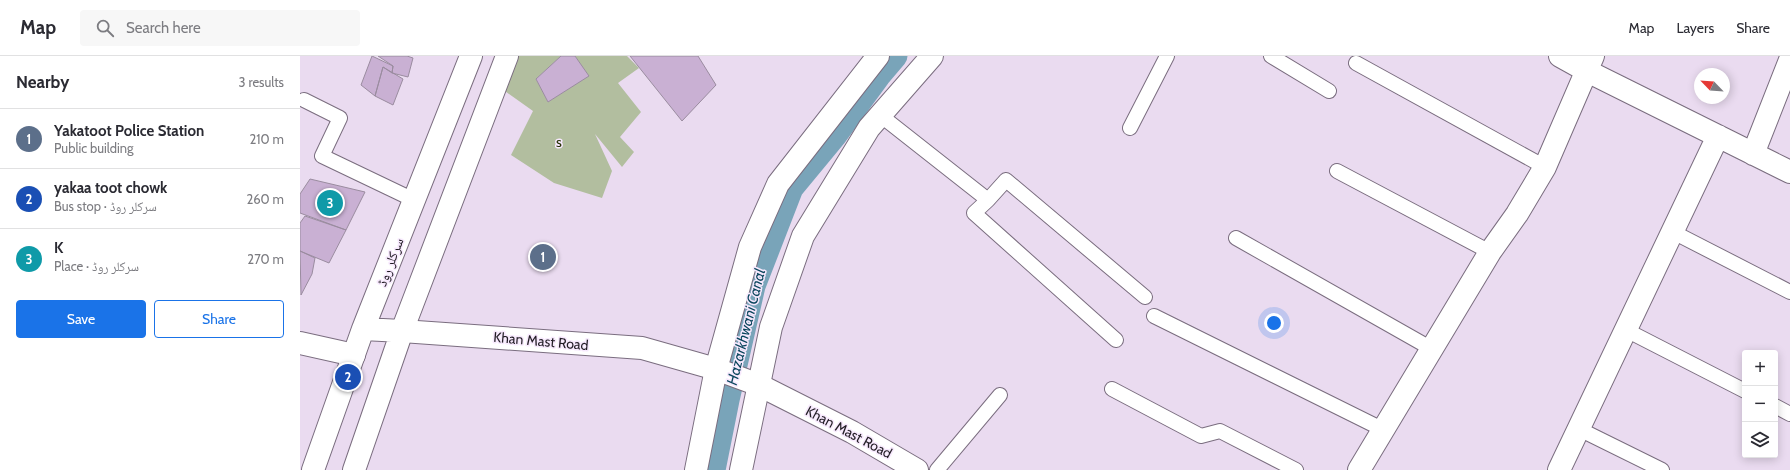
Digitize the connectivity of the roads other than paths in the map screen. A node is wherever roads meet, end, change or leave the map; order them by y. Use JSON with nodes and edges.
{"nodes":[{"id":1,"x":471,"y":56,"type":"edge"},
{"id":2,"x":507,"y":56,"type":"edge"},
{"id":3,"x":878,"y":56,"type":"edge"},
{"id":4,"x":932,"y":56,"type":"edge"},
{"id":5,"x":1167,"y":56,"type":"edge"},
{"id":6,"x":1271,"y":56,"type":"edge"},
{"id":7,"x":1560,"y":56,"type":"edge"},
{"id":8,"x":1790,"y":60,"type":"edge"},
{"id":9,"x":1356,"y":63,"type":"dead end"},
{"id":10,"x":1590,"y":64,"type":"edge"},
{"id":11,"x":1329,"y":91,"type":"dead end"},
{"id":12,"x":304,"y":100,"type":"dead end"},
{"id":13,"x":880,"y":115,"type":"junction"},
{"id":14,"x":1130,"y":128,"type":"dead end"},
{"id":15,"x":1718,"y":136,"type":"junction"},
{"id":16,"x":1753,"y":154,"type":"junction"},
{"id":17,"x":1545,"y":167,"type":"junction"},
{"id":18,"x":1337,"y":171,"type":"dead end"},
{"id":19,"x":1790,"y":172,"type":"edge"},
{"id":20,"x":414,"y":200,"type":"junction"},
{"id":21,"x":988,"y":200,"type":"junction"},
{"id":22,"x":1673,"y":232,"type":"junction"},
{"id":23,"x":1236,"y":238,"type":"dead end"},
{"id":24,"x":1490,"y":252,"type":"junction"},
{"id":25,"x":1790,"y":292,"type":"edge"},
{"id":26,"x":1145,"y":297,"type":"dead end"},
{"id":27,"x":1154,"y":316,"type":"dead end"},
{"id":28,"x":363,"y":329,"type":"junction"},
{"id":29,"x":1626,"y":330,"type":"junction"},
{"id":30,"x":402,"y":331,"type":"junction"},
{"id":31,"x":1116,"y":340,"type":"dead end"},
{"id":32,"x":300,"y":343,"type":"edge"},
{"id":33,"x":1432,"y":348,"type":"junction"},
{"id":34,"x":354,"y":355,"type":"junction"},
{"id":35,"x":716,"y":369,"type":"junction"},
{"id":36,"x":759,"y":385,"type":"junction"},
{"id":37,"x":1112,"y":389,"type":"dead end"},
{"id":38,"x":1742,"y":389,"type":"edge"},
{"id":39,"x":1000,"y":395,"type":"dead end"},
{"id":40,"x":1778,"y":408,"type":"edge"},
{"id":41,"x":1790,"y":414,"type":"edge"},
{"id":42,"x":1579,"y":429,"type":"junction"},
{"id":43,"x":1384,"y":430,"type":"junction"},
{"id":44,"x":313,"y":470,"type":"edge"},
{"id":45,"x":354,"y":470,"type":"edge"},
{"id":46,"x":696,"y":470,"type":"edge"},
{"id":47,"x":741,"y":470,"type":"edge"},
{"id":48,"x":917,"y":470,"type":"edge"},
{"id":49,"x":937,"y":470,"type":"edge"},
{"id":50,"x":1296,"y":470,"type":"edge"},
{"id":51,"x":1359,"y":470,"type":"edge"},
{"id":52,"x":1559,"y":470,"type":"edge"},
{"id":53,"x":1662,"y":470,"type":"edge"}],
"edges":[{"from":1,"to":20,"type":"street","name":"سرکلر روڈ"},
{"from":2,"to":30,"type":"street"},
{"from":3,"to":35,"type":"street"},
{"from":4,"to":13,"type":"street"},
{"from":5,"to":14,"type":"lane"},
{"from":6,"to":11,"type":"lane"},
{"from":7,"to":10,"type":"street"},
{"from":8,"to":16,"type":"street"},
{"from":9,"to":17,"type":"lane"},
{"from":10,"to":15,"type":"street"},
{"from":10,"to":17,"type":"street"},
{"from":12,"to":20,"type":"lane"},
{"from":13,"to":21,"type":"lane"},
{"from":13,"to":36,"type":"street"},
{"from":15,"to":16,"type":"street"},
{"from":15,"to":22,"type":"street"},
{"from":16,"to":19,"type":"street"},
{"from":17,"to":24,"type":"street"},
{"from":18,"to":24,"type":"lane"},
{"from":20,"to":28,"type":"street","name":"سرکلر روڈ"},
{"from":21,"to":26,"type":"lane"},
{"from":21,"to":31,"type":"lane"},
{"from":22,"to":25,"type":"lane"},
{"from":22,"to":29,"type":"street"},
{"from":23,"to":33,"type":"lane"},
{"from":24,"to":33,"type":"street"},
{"from":27,"to":43,"type":"lane"},
{"from":28,"to":30,"type":"street","name":"Khan Mast Road"},
{"from":28,"to":34,"type":"street","name":"سرکلر روڈ"},
{"from":29,"to":38,"type":"lane"},
{"from":29,"to":42,"type":"street"},
{"from":30,"to":35,"type":"street","name":"Khan Mast Road"},
{"from":30,"to":45,"type":"street"},
{"from":32,"to":34,"type":"street"},
{"from":33,"to":43,"type":"street"},
{"from":34,"to":44,"type":"street","name":"سرکلر روڈ"},
{"from":35,"to":36,"type":"street","name":"Khan Mast Road"},
{"from":35,"to":46,"type":"street"},
{"from":36,"to":47,"type":"street"},
{"from":36,"to":48,"type":"street","name":"Khan Mast Road"},
{"from":37,"to":50,"type":"lane"},
{"from":39,"to":49,"type":"lane"},
{"from":40,"to":41,"type":"lane"},
{"from":42,"to":52,"type":"street"},
{"from":42,"to":53,"type":"lane"},
{"from":43,"to":51,"type":"street"}]}
